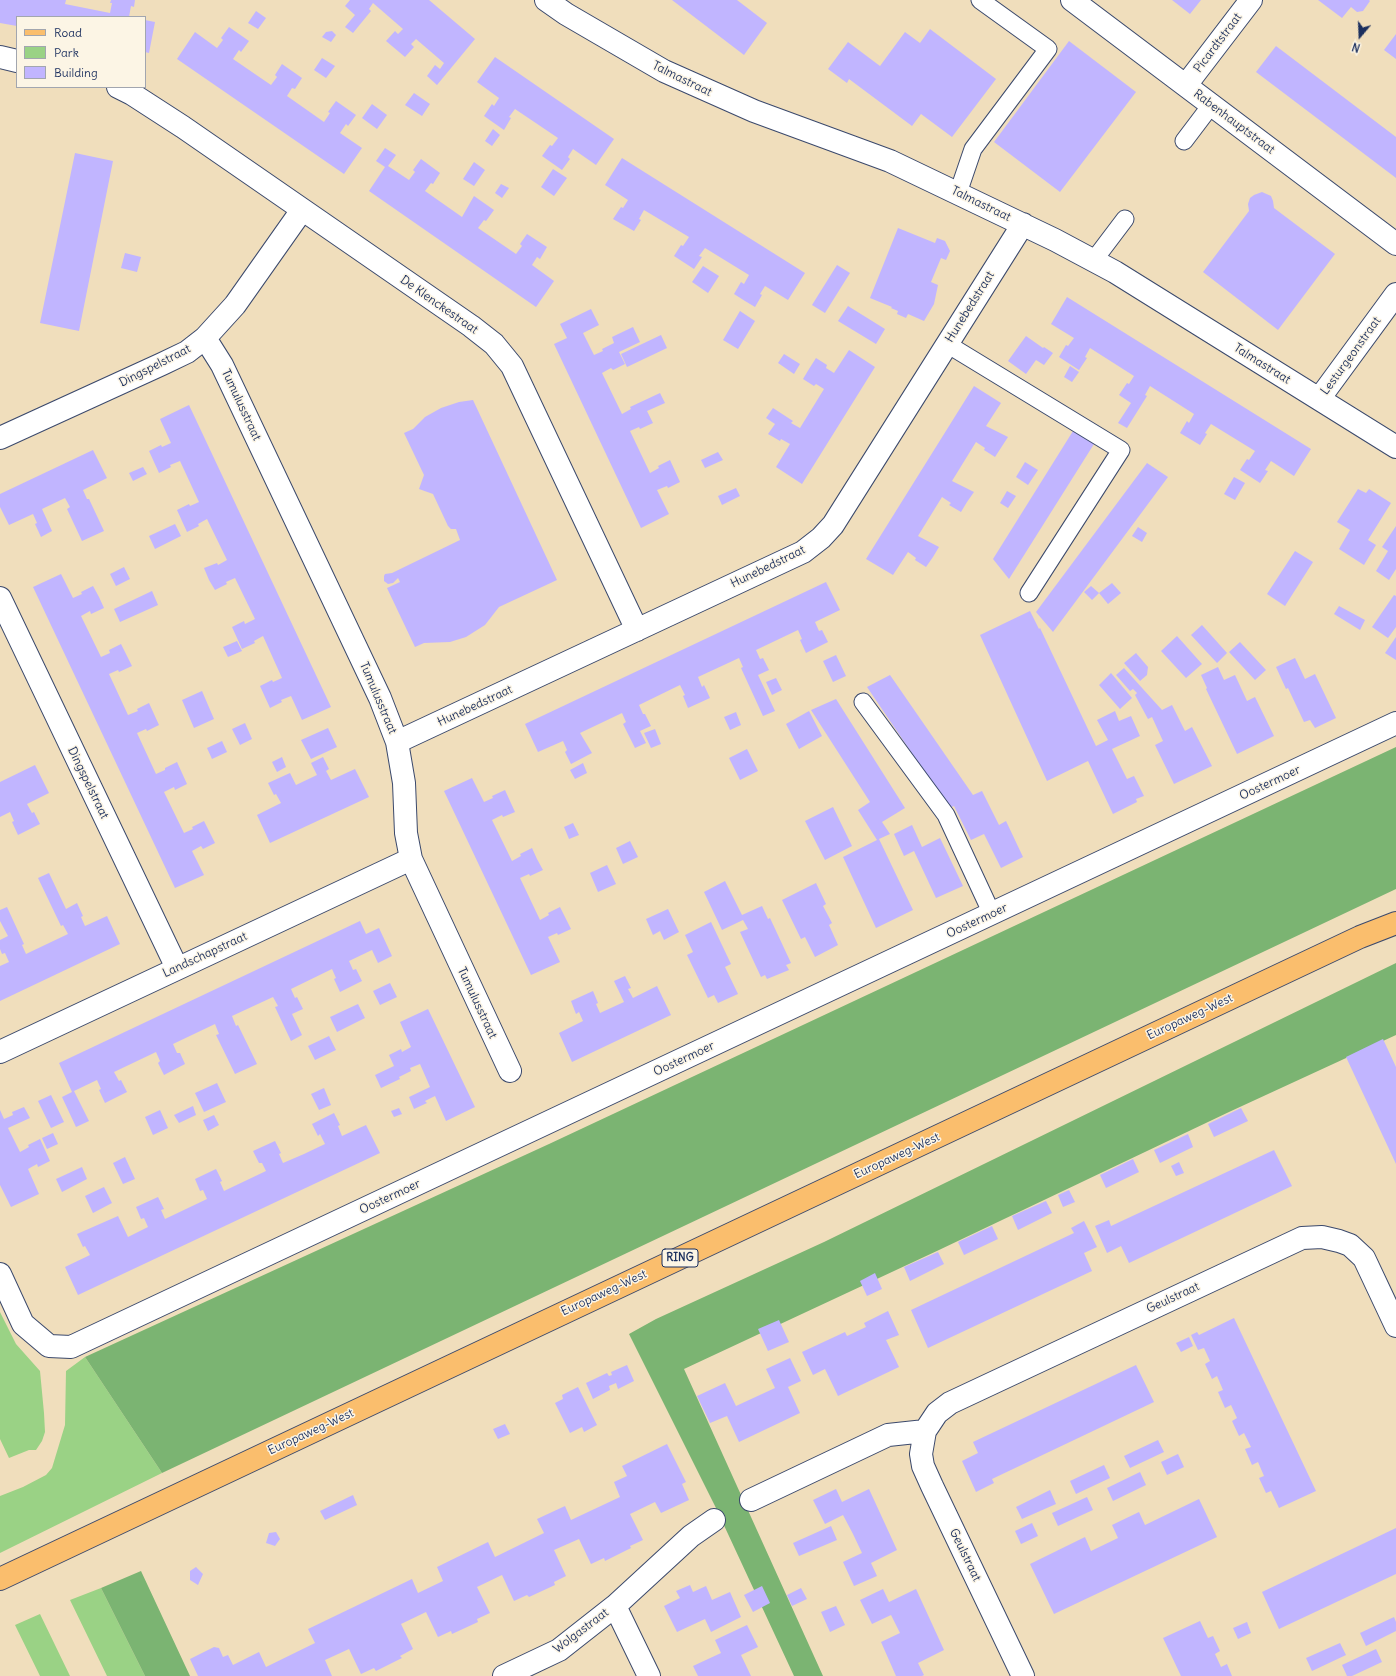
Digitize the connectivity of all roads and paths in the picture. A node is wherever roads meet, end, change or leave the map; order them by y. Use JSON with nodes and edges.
{"nodes":[{"id":1,"x":546,"y":0,"type":"edge"},
{"id":2,"x":980,"y":0,"type":"edge"},
{"id":3,"x":1072,"y":0,"type":"edge"},
{"id":4,"x":1251,"y":0,"type":"edge"},
{"id":5,"x":0,"y":57,"type":"edge"},
{"id":6,"x":16,"y":61,"type":"edge"},
{"id":7,"x":1186,"y":85,"type":"junction"},
{"id":8,"x":120,"y":88,"type":"edge"},
{"id":9,"x":1212,"y":104,"type":"junction"},
{"id":10,"x":1184,"y":141,"type":"dead end"},
{"id":11,"x":958,"y":192,"type":"junction"},
{"id":12,"x":302,"y":210,"type":"junction"},
{"id":13,"x":1125,"y":219,"type":"dead end"},
{"id":14,"x":1023,"y":224,"type":"junction"},
{"id":15,"x":1396,"y":244,"type":"edge"},
{"id":16,"x":1094,"y":260,"type":"junction"},
{"id":17,"x":1396,"y":294,"type":"edge"},
{"id":18,"x":205,"y":338,"type":"junction"},
{"id":19,"x":947,"y":344,"type":"junction"},
{"id":20,"x":1319,"y":399,"type":"junction"},
{"id":21,"x":0,"y":438,"type":"edge"},
{"id":22,"x":1396,"y":447,"type":"edge"},
{"id":23,"x":1029,"y":593,"type":"dead end"},
{"id":24,"x":0,"y":598,"type":"edge"},
{"id":25,"x":637,"y":630,"type":"junction"},
{"id":26,"x":863,"y":702,"type":"dead end"},
{"id":27,"x":1396,"y":723,"type":"edge"},
{"id":28,"x":397,"y":742,"type":"junction"},
{"id":29,"x":411,"y":859,"type":"junction"},
{"id":30,"x":992,"y":914,"type":"junction"},
{"id":31,"x":1396,"y":917,"type":"edge"},
{"id":32,"x":1396,"y":923,"type":"edge"},
{"id":33,"x":1360,"y":937,"type":"junction"},
{"id":34,"x":177,"y":968,"type":"junction"},
{"id":35,"x":0,"y":1052,"type":"edge"},
{"id":36,"x":510,"y":1071,"type":"dead end"},
{"id":37,"x":0,"y":1274,"type":"edge"},
{"id":38,"x":1396,"y":1326,"type":"edge"},
{"id":39,"x":925,"y":1431,"type":"junction"},
{"id":40,"x":751,"y":1500,"type":"dead end"},
{"id":41,"x":714,"y":1520,"type":"dead end"},
{"id":42,"x":0,"y":1579,"type":"edge"},
{"id":43,"x":615,"y":1606,"type":"junction"},
{"id":44,"x":504,"y":1676,"type":"edge"},
{"id":45,"x":649,"y":1676,"type":"edge"},
{"id":46,"x":1023,"y":1676,"type":"edge"}],
"edges":[{"from":1,"to":11,"type":"street","name":"Talmastraat"},
{"from":2,"to":11,"type":"lane"},
{"from":3,"to":7,"type":"street","name":"Rabenhauptstraat"},
{"from":4,"to":7,"type":"street","name":"Picardtstraat"},
{"from":5,"to":6,"type":"street"},
{"from":7,"to":9,"type":"street","name":"Rabenhauptstraat"},
{"from":8,"to":12,"type":"street","name":"De Klenckestraat"},
{"from":9,"to":10,"type":"lane"},
{"from":9,"to":15,"type":"street","name":"Rabenhauptstraat"},
{"from":11,"to":14,"type":"street","name":"Talmastraat"},
{"from":12,"to":18,"type":"street","name":"Dingspelstraat"},
{"from":12,"to":25,"type":"street","name":"De Klenckestraat"},
{"from":13,"to":16,"type":"lane"},
{"from":14,"to":16,"type":"street","name":"Talmastraat"},
{"from":14,"to":19,"type":"street","name":"Hunebedstraat"},
{"from":16,"to":20,"type":"street","name":"Talmastraat"},
{"from":17,"to":20,"type":"street","name":"Lesturgeonstraat"},
{"from":18,"to":21,"type":"street","name":"Dingspelstraat"},
{"from":18,"to":28,"type":"street","name":"Tumulusstraat"},
{"from":19,"to":23,"type":"lane"},
{"from":19,"to":25,"type":"street","name":"Hunebedstraat"},
{"from":20,"to":22,"type":"street","name":"Talmastraat"},
{"from":24,"to":34,"type":"street","name":"Dingspelstraat"},
{"from":25,"to":28,"type":"street","name":"Hunebedstraat"},
{"from":26,"to":30,"type":"lane"},
{"from":27,"to":30,"type":"street","name":"Oostermoer"},
{"from":28,"to":29,"type":"street","name":"Tumulusstraat"},
{"from":29,"to":34,"type":"street","name":"Landschapstraat"},
{"from":29,"to":36,"type":"street","name":"Tumulusstraat"},
{"from":30,"to":37,"type":"street","name":"Oostermoer"},
{"from":31,"to":33,"type":"main road","name":"Europaweg-West","number":"RING"},
{"from":32,"to":33,"type":"main road","name":"Europaweg-West","number":"RING"},
{"from":33,"to":42,"type":"main road","name":"Europaweg-West","number":"RING"},
{"from":34,"to":35,"type":"street","name":"Landschapstraat"},
{"from":38,"to":39,"type":"street","name":"Geulstraat"},
{"from":39,"to":40,"type":"street"},
{"from":39,"to":46,"type":"street","name":"Geulstraat"},
{"from":41,"to":43,"type":"street","name":"Wolgastraat"},
{"from":43,"to":44,"type":"street","name":"Wolgastraat"},
{"from":43,"to":45,"type":"street","name":"Wolgastraat"}]}
